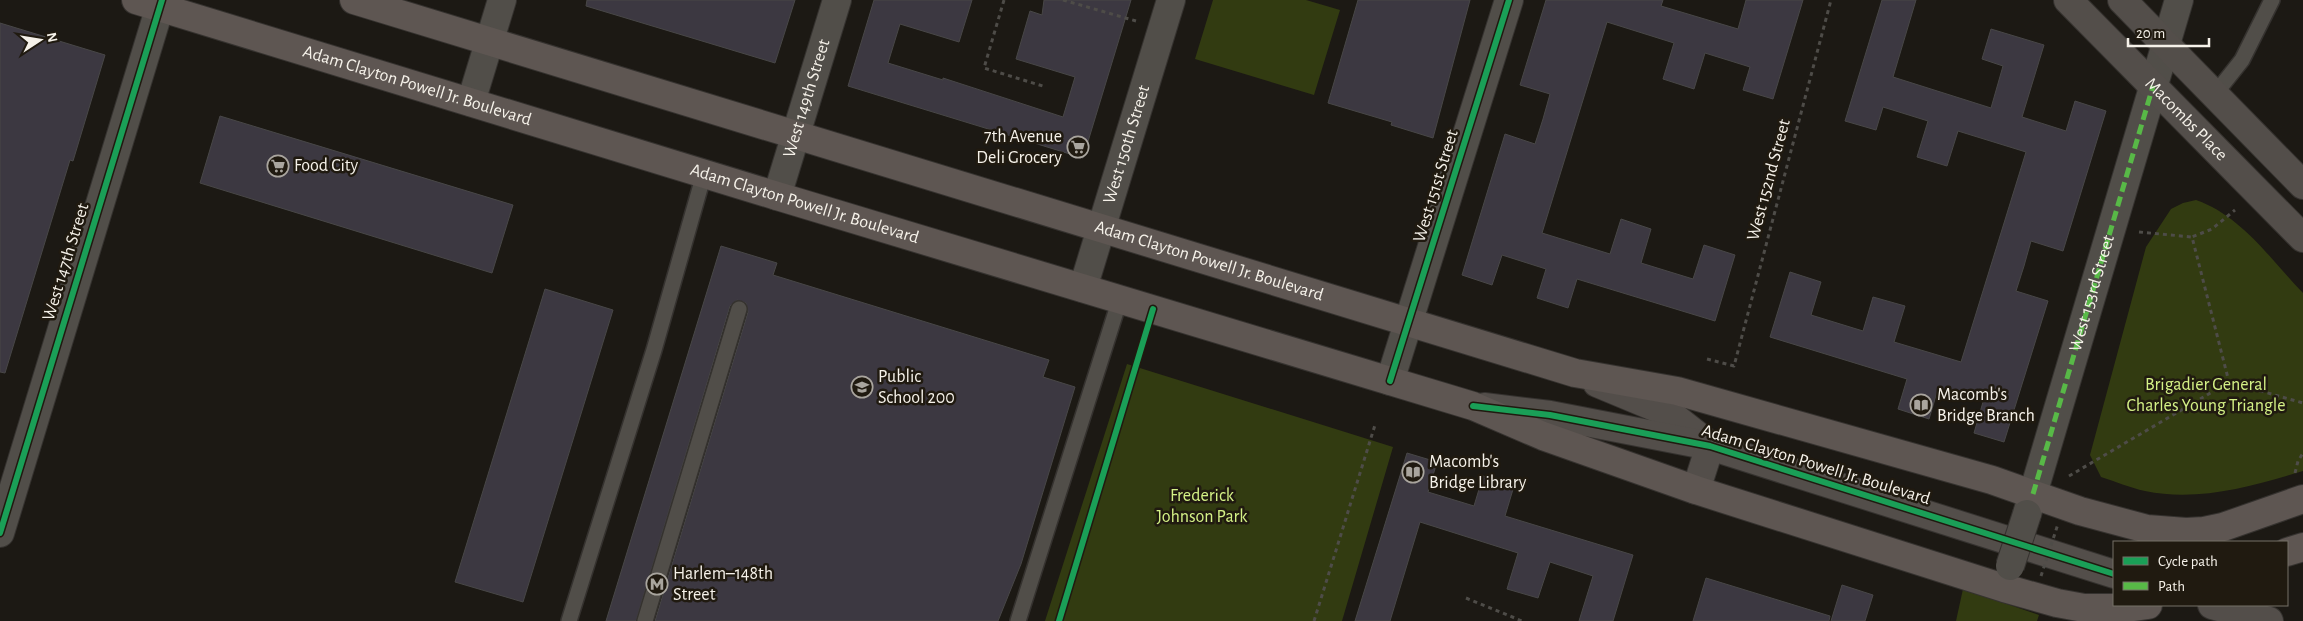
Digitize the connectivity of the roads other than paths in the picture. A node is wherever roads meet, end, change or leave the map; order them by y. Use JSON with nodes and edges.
{"nodes":[{"id":1,"x":354,"y":0,"type":"edge"},
{"id":2,"x":502,"y":0,"type":"edge"},
{"id":3,"x":836,"y":0,"type":"edge"},
{"id":4,"x":1171,"y":0,"type":"edge"},
{"id":5,"x":1509,"y":0,"type":"edge"},
{"id":6,"x":2068,"y":0,"type":"edge"},
{"id":7,"x":2122,"y":0,"type":"edge"},
{"id":8,"x":2179,"y":0,"type":"edge"},
{"id":9,"x":2272,"y":0,"type":"edge"},
{"id":10,"x":152,"y":2,"type":"edge"},
{"id":11,"x":489,"y":40,"type":"junction"},
{"id":12,"x":2165,"y":43,"type":"junction"},
{"id":13,"x":2153,"y":86,"type":"junction"},
{"id":14,"x":2215,"y":94,"type":"junction"},
{"id":15,"x":471,"y":102,"type":"junction"},
{"id":16,"x":796,"y":135,"type":"junction"},
{"id":17,"x":704,"y":174,"type":"junction"},
{"id":18,"x":2303,"y":185,"type":"edge"},
{"id":19,"x":778,"y":196,"type":"junction"},
{"id":20,"x":1102,"y":228,"type":"junction"},
{"id":21,"x":2303,"y":238,"type":"edge"},
{"id":22,"x":1083,"y":288,"type":"junction"},
{"id":23,"x":1120,"y":299,"type":"junction"},
{"id":24,"x":739,"y":309,"type":"dead end"},
{"id":25,"x":1409,"y":322,"type":"junction"},
{"id":26,"x":1575,"y":373,"type":"junction"},
{"id":27,"x":1390,"y":381,"type":"junction"},
{"id":28,"x":1473,"y":406,"type":"junction"},
{"id":29,"x":1710,"y":446,"type":"junction"},
{"id":30,"x":1696,"y":490,"type":"junction"},
{"id":31,"x":2298,"y":490,"type":"edge"},
{"id":32,"x":2030,"y":504,"type":"junction"},
{"id":33,"x":0,"y":533,"type":"edge"},
{"id":34,"x":2303,"y":547,"type":"edge"},
{"id":35,"x":2288,"y":552,"type":"edge"},
{"id":36,"x":2113,"y":574,"type":"edge"},
{"id":37,"x":2007,"y":577,"type":"junction"},
{"id":38,"x":2141,"y":606,"type":"edge"},
{"id":39,"x":2216,"y":606,"type":"edge"},
{"id":40,"x":569,"y":621,"type":"edge"},
{"id":41,"x":645,"y":621,"type":"edge"},
{"id":42,"x":1018,"y":621,"type":"edge"},
{"id":43,"x":2269,"y":621,"type":"edge"}],
"edges":[{"from":1,"to":11,"type":"main road","name":"Adam Clayton Powell Jr. Boulevard"},
{"from":2,"to":11,"type":"street"},
{"from":3,"to":16,"type":"street","name":"West 149th Street"},
{"from":4,"to":20,"type":"street","name":"West 150th Street"},
{"from":5,"to":25,"type":"street","name":"West 151st Street"},
{"from":6,"to":13,"type":"street","name":"Macombs Place"},
{"from":7,"to":12,"type":"street"},
{"from":8,"to":12,"type":"street","name":"West 153rd Street"},
{"from":9,"to":14,"type":"lane"},
{"from":10,"to":15,"type":"main road","name":"Adam Clayton Powell Jr. Boulevard"},
{"from":10,"to":33,"type":"street","name":"West 147th Street"},
{"from":11,"to":15,"type":"street"},
{"from":11,"to":16,"type":"main road","name":"Adam Clayton Powell Jr. Boulevard"},
{"from":12,"to":13,"type":"street","name":"West 153rd Street"},
{"from":12,"to":14,"type":"street"},
{"from":13,"to":21,"type":"street","name":"Macombs Place"},
{"from":13,"to":32,"type":"street","name":"West 153rd Street"},
{"from":14,"to":18,"type":"street"},
{"from":15,"to":17,"type":"main road","name":"Adam Clayton Powell Jr. Boulevard"},
{"from":16,"to":19,"type":"street","name":"West 149th Street"},
{"from":16,"to":20,"type":"main road","name":"Adam Clayton Powell Jr. Boulevard"},
{"from":17,"to":19,"type":"main road","name":"Adam Clayton Powell Jr. Boulevard"},
{"from":17,"to":40,"type":"lane"},
{"from":19,"to":22,"type":"main road","name":"Adam Clayton Powell Jr. Boulevard"},
{"from":20,"to":22,"type":"street","name":"West 150th Street"},
{"from":20,"to":25,"type":"main road","name":"Adam Clayton Powell Jr. Boulevard"},
{"from":22,"to":23,"type":"main road","name":"Adam Clayton Powell Jr. Boulevard"},
{"from":23,"to":27,"type":"main road","name":"Adam Clayton Powell Jr. Boulevard"},
{"from":23,"to":42,"type":"lane"},
{"from":24,"to":41,"type":"lane"},
{"from":25,"to":26,"type":"main road","name":"Adam Clayton Powell Jr. Boulevard"},
{"from":25,"to":27,"type":"street","name":"West 151st Street"},
{"from":26,"to":29,"type":"street","name":"Adam Clayton Powell Jr. Boulevard"},
{"from":26,"to":32,"type":"main road","name":"Adam Clayton Powell Jr. Boulevard"},
{"from":27,"to":28,"type":"main road","name":"Adam Clayton Powell Jr. Boulevard"},
{"from":28,"to":29,"type":"street","name":"Adam Clayton Powell Jr. Boulevard"},
{"from":28,"to":30,"type":"main road","name":"Adam Clayton Powell Jr. Boulevard"},
{"from":29,"to":30,"type":"street"},
{"from":29,"to":36,"type":"street","name":"Adam Clayton Powell Jr. Boulevard"},
{"from":30,"to":37,"type":"main road","name":"Adam Clayton Powell Jr. Boulevard"},
{"from":31,"to":32,"type":"main road","name":"Adam Clayton Powell Jr. Boulevard"},
{"from":32,"to":37,"type":"street","name":"West 153rd Street","bridge":true},
{"from":34,"to":35,"type":"main road"},
{"from":37,"to":38,"type":"main road","name":"Adam Clayton Powell Jr. Boulevard"},
{"from":39,"to":43,"type":"street"}]}
